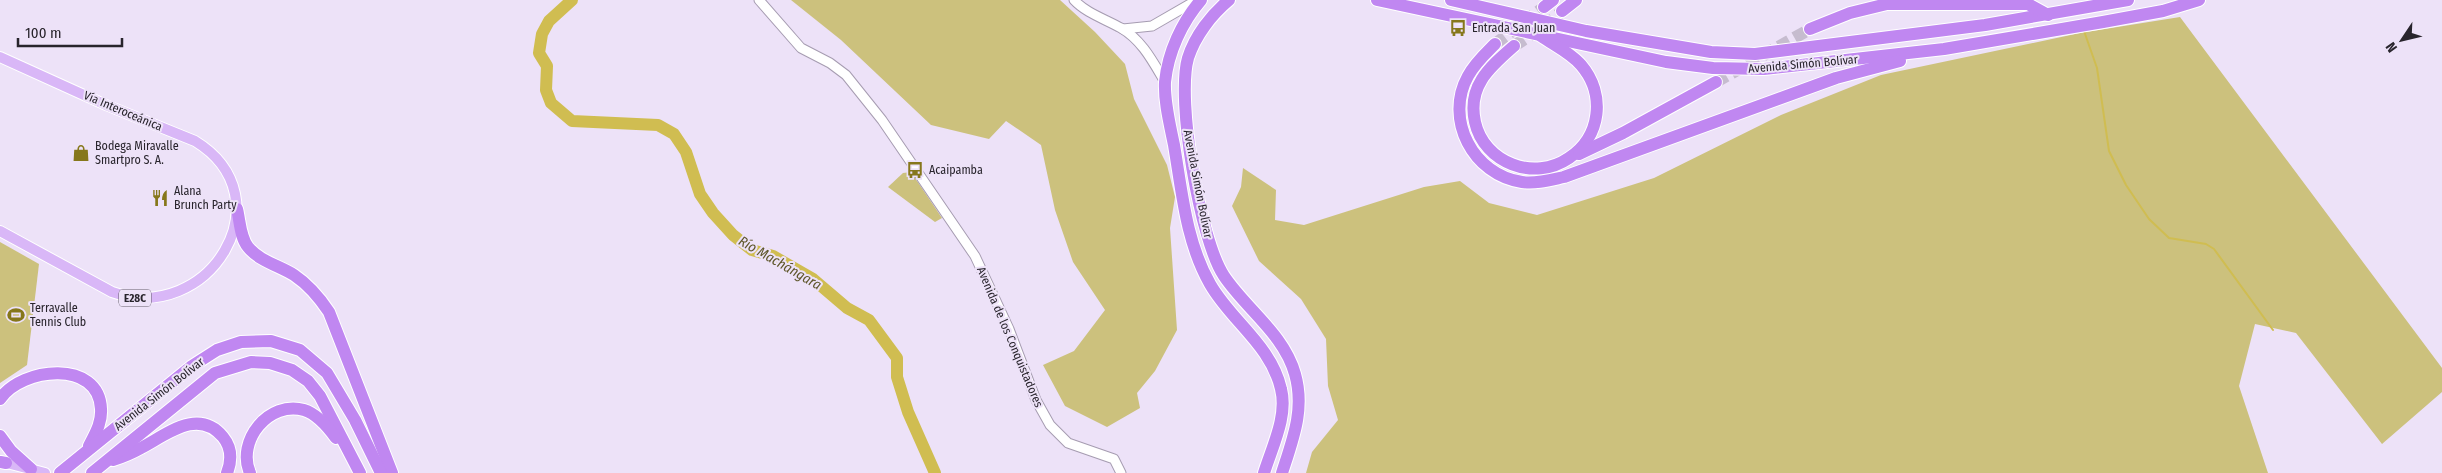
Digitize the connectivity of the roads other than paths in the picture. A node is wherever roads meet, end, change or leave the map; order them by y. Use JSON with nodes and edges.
{"nodes":[{"id":1,"x":759,"y":0,"type":"edge"},
{"id":2,"x":1074,"y":0,"type":"edge"},
{"id":3,"x":1200,"y":0,"type":"edge"},
{"id":4,"x":1229,"y":0,"type":"edge"},
{"id":5,"x":1377,"y":0,"type":"edge"},
{"id":6,"x":1450,"y":0,"type":"edge"},
{"id":7,"x":1576,"y":0,"type":"edge"},
{"id":8,"x":2128,"y":0,"type":"edge"},
{"id":9,"x":2199,"y":0,"type":"edge"},
{"id":10,"x":1562,"y":10,"type":"tunnel mouth"},
{"id":11,"x":2048,"y":15,"type":"junction"},
{"id":12,"x":1122,"y":29,"type":"junction"},
{"id":13,"x":1810,"y":29,"type":"tunnel mouth"},
{"id":14,"x":1537,"y":33,"type":"junction"},
{"id":15,"x":1495,"y":44,"type":"tunnel mouth"},
{"id":16,"x":1514,"y":46,"type":"tunnel mouth"},
{"id":17,"x":1944,"y":49,"type":"junction"},
{"id":18,"x":0,"y":57,"type":"edge"},
{"id":19,"x":1165,"y":82,"type":"junction"},
{"id":20,"x":1716,"y":82,"type":"tunnel mouth"},
{"id":21,"x":1569,"y":159,"type":"junction"},
{"id":22,"x":237,"y":210,"type":"junction"},
{"id":23,"x":0,"y":230,"type":"edge"},
{"id":24,"x":0,"y":399,"type":"edge"},
{"id":25,"x":0,"y":436,"type":"edge"},
{"id":26,"x":86,"y":451,"type":"junction"},
{"id":27,"x":2,"y":462,"type":"edge"},
{"id":28,"x":104,"y":464,"type":"junction"},
{"id":29,"x":359,"y":469,"type":"edge"},
{"id":30,"x":31,"y":470,"type":"junction"},
{"id":31,"x":45,"y":473,"type":"edge"},
{"id":32,"x":60,"y":473,"type":"edge"},
{"id":33,"x":92,"y":473,"type":"edge"},
{"id":34,"x":227,"y":473,"type":"edge"},
{"id":35,"x":250,"y":473,"type":"edge"},
{"id":36,"x":381,"y":473,"type":"edge"},
{"id":37,"x":392,"y":473,"type":"edge"},
{"id":38,"x":1121,"y":473,"type":"edge"},
{"id":39,"x":1264,"y":473,"type":"edge"},
{"id":40,"x":1282,"y":473,"type":"edge"}],
"edges":[{"from":1,"to":38,"type":"street","name":"Avenida de los Conquistadores"},
{"from":2,"to":12,"type":"street"},
{"from":3,"to":12,"type":"street"},
{"from":3,"to":19,"type":"highway","name":"Avenida Simón Bolívar"},
{"from":4,"to":40,"type":"highway","name":"Avenida Simón Bolívar"},
{"from":5,"to":14,"type":"highway","name":"Avenida Simón Bolívar"},
{"from":6,"to":11,"type":"highway","name":"Avenida Simón Bolívar"},
{"from":7,"to":10,"type":"highway"},
{"from":8,"to":11,"type":"highway","name":"Avenida Simón Bolívar"},
{"from":9,"to":17,"type":"highway","name":"Avenida Simón Bolívar"},
{"from":11,"to":13,"type":"highway"},
{"from":12,"to":19,"type":"street"},
{"from":14,"to":17,"type":"highway","name":"Avenida Simón Bolívar"},
{"from":14,"to":21,"type":"highway"},
{"from":15,"to":17,"type":"highway"},
{"from":16,"to":21,"type":"highway"},
{"from":18,"to":22,"type":"main road","name":"Vía Interoceánica","number":"E28C"},
{"from":19,"to":39,"type":"highway","name":"Avenida Simón Bolívar"},
{"from":20,"to":21,"type":"highway"},
{"from":22,"to":23,"type":"main road","name":"Vía Interoceánica","number":"E28C"},
{"from":22,"to":37,"type":"highway"},
{"from":24,"to":26,"type":"highway"},
{"from":25,"to":30,"type":"highway"},
{"from":26,"to":32,"type":"highway","name":"Avenida Simón Bolívar"},
{"from":26,"to":36,"type":"highway","name":"Avenida Simón Bolívar"},
{"from":27,"to":30,"type":"main road"},
{"from":28,"to":29,"type":"highway","name":"Avenida Simón Bolívar"},
{"from":28,"to":33,"type":"highway","name":"Avenida Simón Bolívar"},
{"from":28,"to":34,"type":"highway"},
{"from":29,"to":35,"type":"highway"},
{"from":30,"to":31,"type":"main road"}]}
